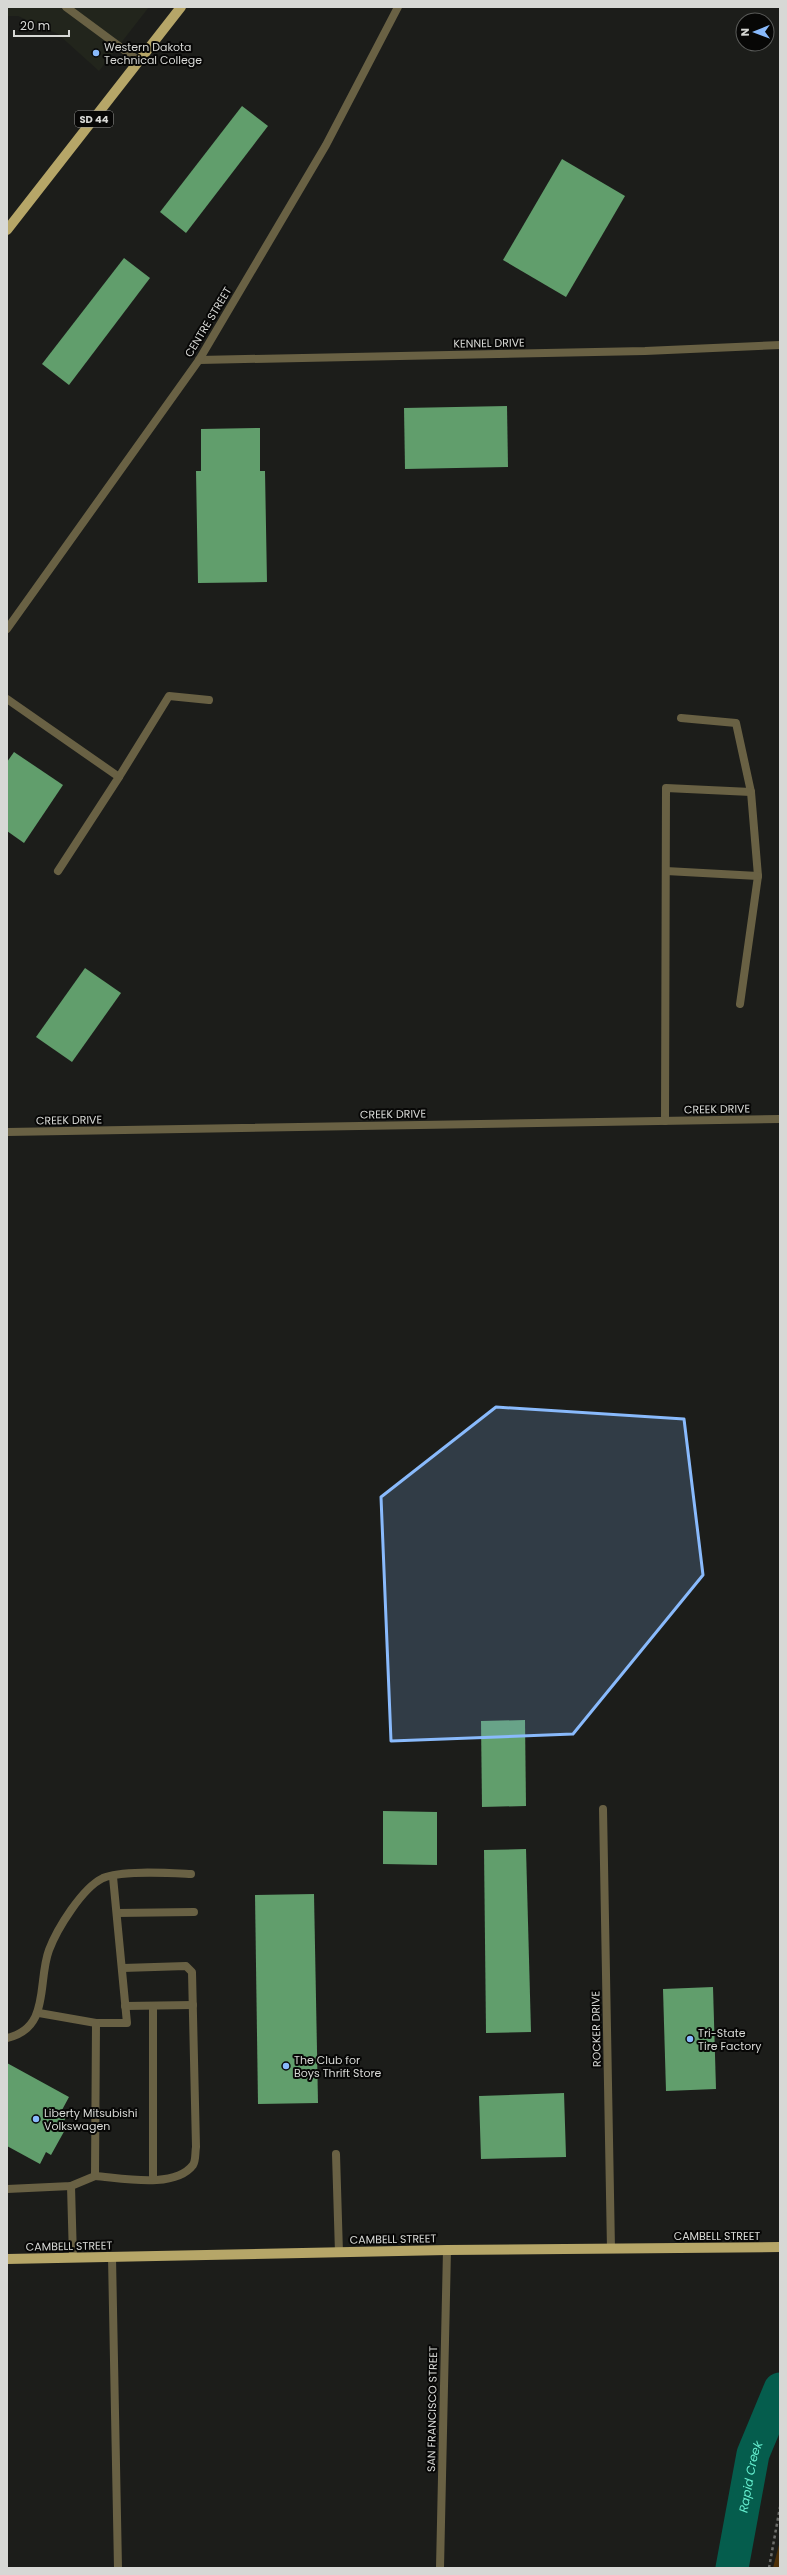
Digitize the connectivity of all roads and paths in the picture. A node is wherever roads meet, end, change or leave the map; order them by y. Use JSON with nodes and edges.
{"nodes":[{"id":1,"x":66,"y":7,"type":"edge"},
{"id":2,"x":181,"y":7,"type":"edge"},
{"id":3,"x":398,"y":7,"type":"edge"},
{"id":4,"x":139,"y":61,"type":"junction"},
{"id":5,"x":7,"y":230,"type":"edge"},
{"id":6,"x":780,"y":345,"type":"edge"},
{"id":7,"x":199,"y":360,"type":"junction"},
{"id":8,"x":7,"y":629,"type":"edge"},
{"id":9,"x":7,"y":699,"type":"edge"},
{"id":10,"x":210,"y":700,"type":"dead end"},
{"id":11,"x":682,"y":718,"type":"dead end"},
{"id":12,"x":119,"y":777,"type":"junction"},
{"id":13,"x":751,"y":792,"type":"junction"},
{"id":14,"x":58,"y":870,"type":"dead end"},
{"id":15,"x":666,"y":871,"type":"junction"},
{"id":16,"x":758,"y":876,"type":"junction"},
{"id":17,"x":740,"y":1004,"type":"dead end"},
{"id":18,"x":780,"y":1119,"type":"edge"},
{"id":19,"x":665,"y":1121,"type":"junction"},
{"id":20,"x":7,"y":1132,"type":"edge"},
{"id":21,"x":603,"y":1809,"type":"dead end"},
{"id":22,"x":191,"y":1874,"type":"dead end"},
{"id":23,"x":113,"y":1877,"type":"junction"},
{"id":24,"x":194,"y":1912,"type":"dead end"},
{"id":25,"x":117,"y":1913,"type":"junction"},
{"id":26,"x":124,"y":1968,"type":"junction"},
{"id":27,"x":193,"y":2005,"type":"junction"},
{"id":28,"x":125,"y":2006,"type":"junction"},
{"id":29,"x":152,"y":2006,"type":"junction"},
{"id":30,"x":39,"y":2013,"type":"junction"},
{"id":31,"x":96,"y":2023,"type":"junction"},
{"id":32,"x":7,"y":2038,"type":"edge"},
{"id":33,"x":336,"y":2154,"type":"dead end"},
{"id":34,"x":95,"y":2176,"type":"junction"},
{"id":35,"x":152,"y":2179,"type":"junction"},
{"id":36,"x":71,"y":2186,"type":"junction"},
{"id":37,"x":7,"y":2189,"type":"edge"},
{"id":38,"x":778,"y":2247,"type":"edge"},
{"id":39,"x":611,"y":2249,"type":"junction"},
{"id":40,"x":447,"y":2250,"type":"junction"},
{"id":41,"x":339,"y":2253,"type":"junction"},
{"id":42,"x":112,"y":2257,"type":"junction"},
{"id":43,"x":73,"y":2258,"type":"junction"},
{"id":44,"x":7,"y":2259,"type":"edge"},
{"id":45,"x":780,"y":2507,"type":"edge"},
{"id":46,"x":118,"y":2568,"type":"edge"},
{"id":47,"x":440,"y":2568,"type":"edge"},
{"id":48,"x":769,"y":2568,"type":"edge"}],
"edges":[{"from":1,"to":4,"type":"street"},
{"from":2,"to":4,"type":"main road","number":"SD 44"},
{"from":3,"to":7,"type":"street","name":"CENTRE STREET"},
{"from":4,"to":5,"type":"main road","number":"SD 44"},
{"from":6,"to":7,"type":"street","name":"KENNEL DRIVE"},
{"from":7,"to":8,"type":"street","name":"CENTRE STREET"},
{"from":9,"to":12,"type":"street"},
{"from":10,"to":12,"type":"street"},
{"from":11,"to":13,"type":"street"},
{"from":12,"to":14,"type":"street"},
{"from":13,"to":15,"type":"street"},
{"from":13,"to":16,"type":"street"},
{"from":15,"to":16,"type":"street"},
{"from":15,"to":19,"type":"street"},
{"from":16,"to":17,"type":"street"},
{"from":18,"to":19,"type":"street","name":"CREEK DRIVE"},
{"from":19,"to":20,"type":"street","name":"CREEK DRIVE"},
{"from":21,"to":39,"type":"street","name":"ROCKER DRIVE"},
{"from":22,"to":23,"type":"street"},
{"from":23,"to":25,"type":"street"},
{"from":23,"to":30,"type":"street"},
{"from":24,"to":25,"type":"street"},
{"from":25,"to":26,"type":"street"},
{"from":26,"to":27,"type":"street"},
{"from":26,"to":28,"type":"street"},
{"from":27,"to":29,"type":"street"},
{"from":27,"to":35,"type":"street"},
{"from":28,"to":29,"type":"street"},
{"from":28,"to":31,"type":"street"},
{"from":29,"to":35,"type":"street"},
{"from":30,"to":31,"type":"street"},
{"from":30,"to":32,"type":"street"},
{"from":31,"to":34,"type":"street"},
{"from":33,"to":41,"type":"street"},
{"from":34,"to":35,"type":"street"},
{"from":34,"to":36,"type":"street"},
{"from":36,"to":37,"type":"street"},
{"from":36,"to":43,"type":"street"},
{"from":38,"to":39,"type":"main road","name":"CAMBELL STREET"},
{"from":39,"to":40,"type":"main road","name":"CAMBELL STREET"},
{"from":40,"to":41,"type":"main road","name":"CAMBELL STREET"},
{"from":40,"to":47,"type":"street","name":"SAN FRANCISCO STREET"},
{"from":41,"to":42,"type":"main road","name":"CAMBELL STREET"},
{"from":42,"to":43,"type":"main road","name":"CAMBELL STREET"},
{"from":42,"to":46,"type":"street"},
{"from":43,"to":44,"type":"main road","name":"CAMBELL STREET"},
{"from":45,"to":48,"type":"path"}]}
